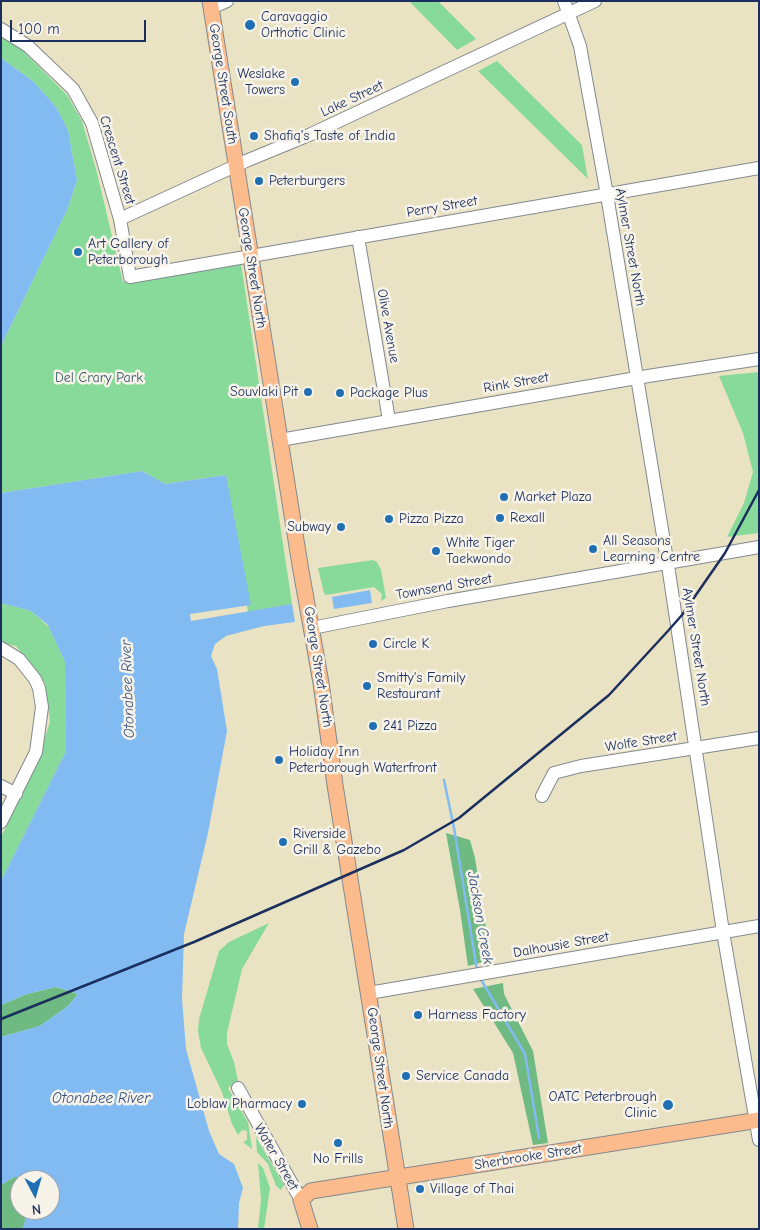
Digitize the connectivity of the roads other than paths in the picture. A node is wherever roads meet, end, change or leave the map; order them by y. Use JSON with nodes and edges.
{"nodes":[{"id":1,"x":227,"y":1,"type":"edge"},
{"id":2,"x":595,"y":1,"type":"edge"},
{"id":3,"x":210,"y":4,"type":"edge"},
{"id":4,"x":566,"y":7,"type":"edge"},
{"id":5,"x":2,"y":28,"type":"edge"},
{"id":6,"x":235,"y":166,"type":"junction"},
{"id":7,"x":759,"y":168,"type":"edge"},
{"id":8,"x":606,"y":195,"type":"junction"},
{"id":9,"x":120,"y":219,"type":"junction"},
{"id":10,"x":358,"y":237,"type":"junction"},
{"id":11,"x":250,"y":256,"type":"junction"},
{"id":12,"x":130,"y":277,"type":"joint"},
{"id":13,"x":759,"y":359,"type":"edge"},
{"id":14,"x":637,"y":378,"type":"junction"},
{"id":15,"x":389,"y":420,"type":"junction"},
{"id":16,"x":280,"y":440,"type":"junction"},
{"id":17,"x":759,"y":547,"type":"edge"},
{"id":18,"x":668,"y":563,"type":"junction"},
{"id":19,"x":312,"y":628,"type":"junction"},
{"id":20,"x":1,"y":648,"type":"edge"},
{"id":21,"x":759,"y":738,"type":"edge"},
{"id":22,"x":697,"y":749,"type":"junction"},
{"id":23,"x":1,"y":786,"type":"edge"},
{"id":24,"x":16,"y":794,"type":"junction"},
{"id":25,"x":542,"y":796,"type":"dead end"},
{"id":26,"x":1,"y":822,"type":"edge"},
{"id":27,"x":759,"y":926,"type":"edge"},
{"id":28,"x":723,"y":932,"type":"junction"},
{"id":29,"x":369,"y":993,"type":"junction"},
{"id":30,"x":238,"y":1088,"type":"dead end"},
{"id":31,"x":757,"y":1120,"type":"edge"},
{"id":32,"x":759,"y":1140,"type":"edge"},
{"id":33,"x":392,"y":1147,"type":"junction"},
{"id":34,"x":398,"y":1178,"type":"junction"},
{"id":35,"x":376,"y":1181,"type":"junction"},
{"id":36,"x":301,"y":1200,"type":"junction"},
{"id":37,"x":310,"y":1229,"type":"edge"},
{"id":38,"x":406,"y":1229,"type":"edge"}],
"edges":[{"from":1,"to":3,"type":"street"},
{"from":2,"to":4,"type":"street","name":"Lake Street"},
{"from":3,"to":6,"type":"main road","name":"George Street South"},
{"from":4,"to":6,"type":"street","name":"Lake Street"},
{"from":4,"to":8,"type":"street","name":"Aylmer Street North"},
{"from":5,"to":9,"type":"street","name":"Crescent Street"},
{"from":6,"to":9,"type":"street","name":"Lake Street"},
{"from":6,"to":11,"type":"main road","name":"George Street North"},
{"from":7,"to":8,"type":"street","name":"Perry Street"},
{"from":8,"to":10,"type":"street","name":"Perry Street"},
{"from":8,"to":14,"type":"street","name":"Aylmer Street North"},
{"from":9,"to":12,"type":"street","name":"Crescent Street"},
{"from":10,"to":11,"type":"street","name":"Perry Street"},
{"from":10,"to":15,"type":"street","name":"Olive Avenue"},
{"from":11,"to":12,"type":"street","name":"Perry Street"},
{"from":11,"to":16,"type":"main road","name":"George Street North"},
{"from":13,"to":14,"type":"street","name":"Rink Street"},
{"from":14,"to":15,"type":"street","name":"Rink Street"},
{"from":14,"to":18,"type":"street","name":"Aylmer Street North"},
{"from":15,"to":16,"type":"street","name":"Rink Street"},
{"from":16,"to":19,"type":"main road","name":"George Street North"},
{"from":17,"to":18,"type":"street","name":"Townsend Street"},
{"from":18,"to":19,"type":"street","name":"Townsend Street"},
{"from":18,"to":22,"type":"street","name":"Aylmer Street North"},
{"from":19,"to":29,"type":"main road","name":"George Street North"},
{"from":20,"to":24,"type":"street"},
{"from":21,"to":22,"type":"street","name":"Wolfe Street"},
{"from":22,"to":25,"type":"street","name":"Wolfe Street"},
{"from":22,"to":28,"type":"street","name":"Aylmer Street North"},
{"from":23,"to":24,"type":"street"},
{"from":24,"to":26,"type":"street"},
{"from":27,"to":28,"type":"street","name":"Dalhousie Street"},
{"from":28,"to":29,"type":"street","name":"Dalhousie Street"},
{"from":28,"to":31,"type":"street","name":"Aylmer Street North"},
{"from":29,"to":33,"type":"main road","name":"George Street North"},
{"from":30,"to":36,"type":"street","name":"Water Street"},
{"from":31,"to":32,"type":"street","name":"Aylmer Street North"},
{"from":31,"to":34,"type":"main road","name":"Sherbrooke Street"},
{"from":33,"to":34,"type":"main road","name":"George Street North"},
{"from":33,"to":35,"type":"main road"},
{"from":34,"to":35,"type":"main road","name":"Sherbrooke Street"},
{"from":34,"to":38,"type":"main road","name":"George Street North"},
{"from":35,"to":36,"type":"main road","name":"Sherbrooke Street"},
{"from":36,"to":37,"type":"main road","name":"Water Street"}]}
